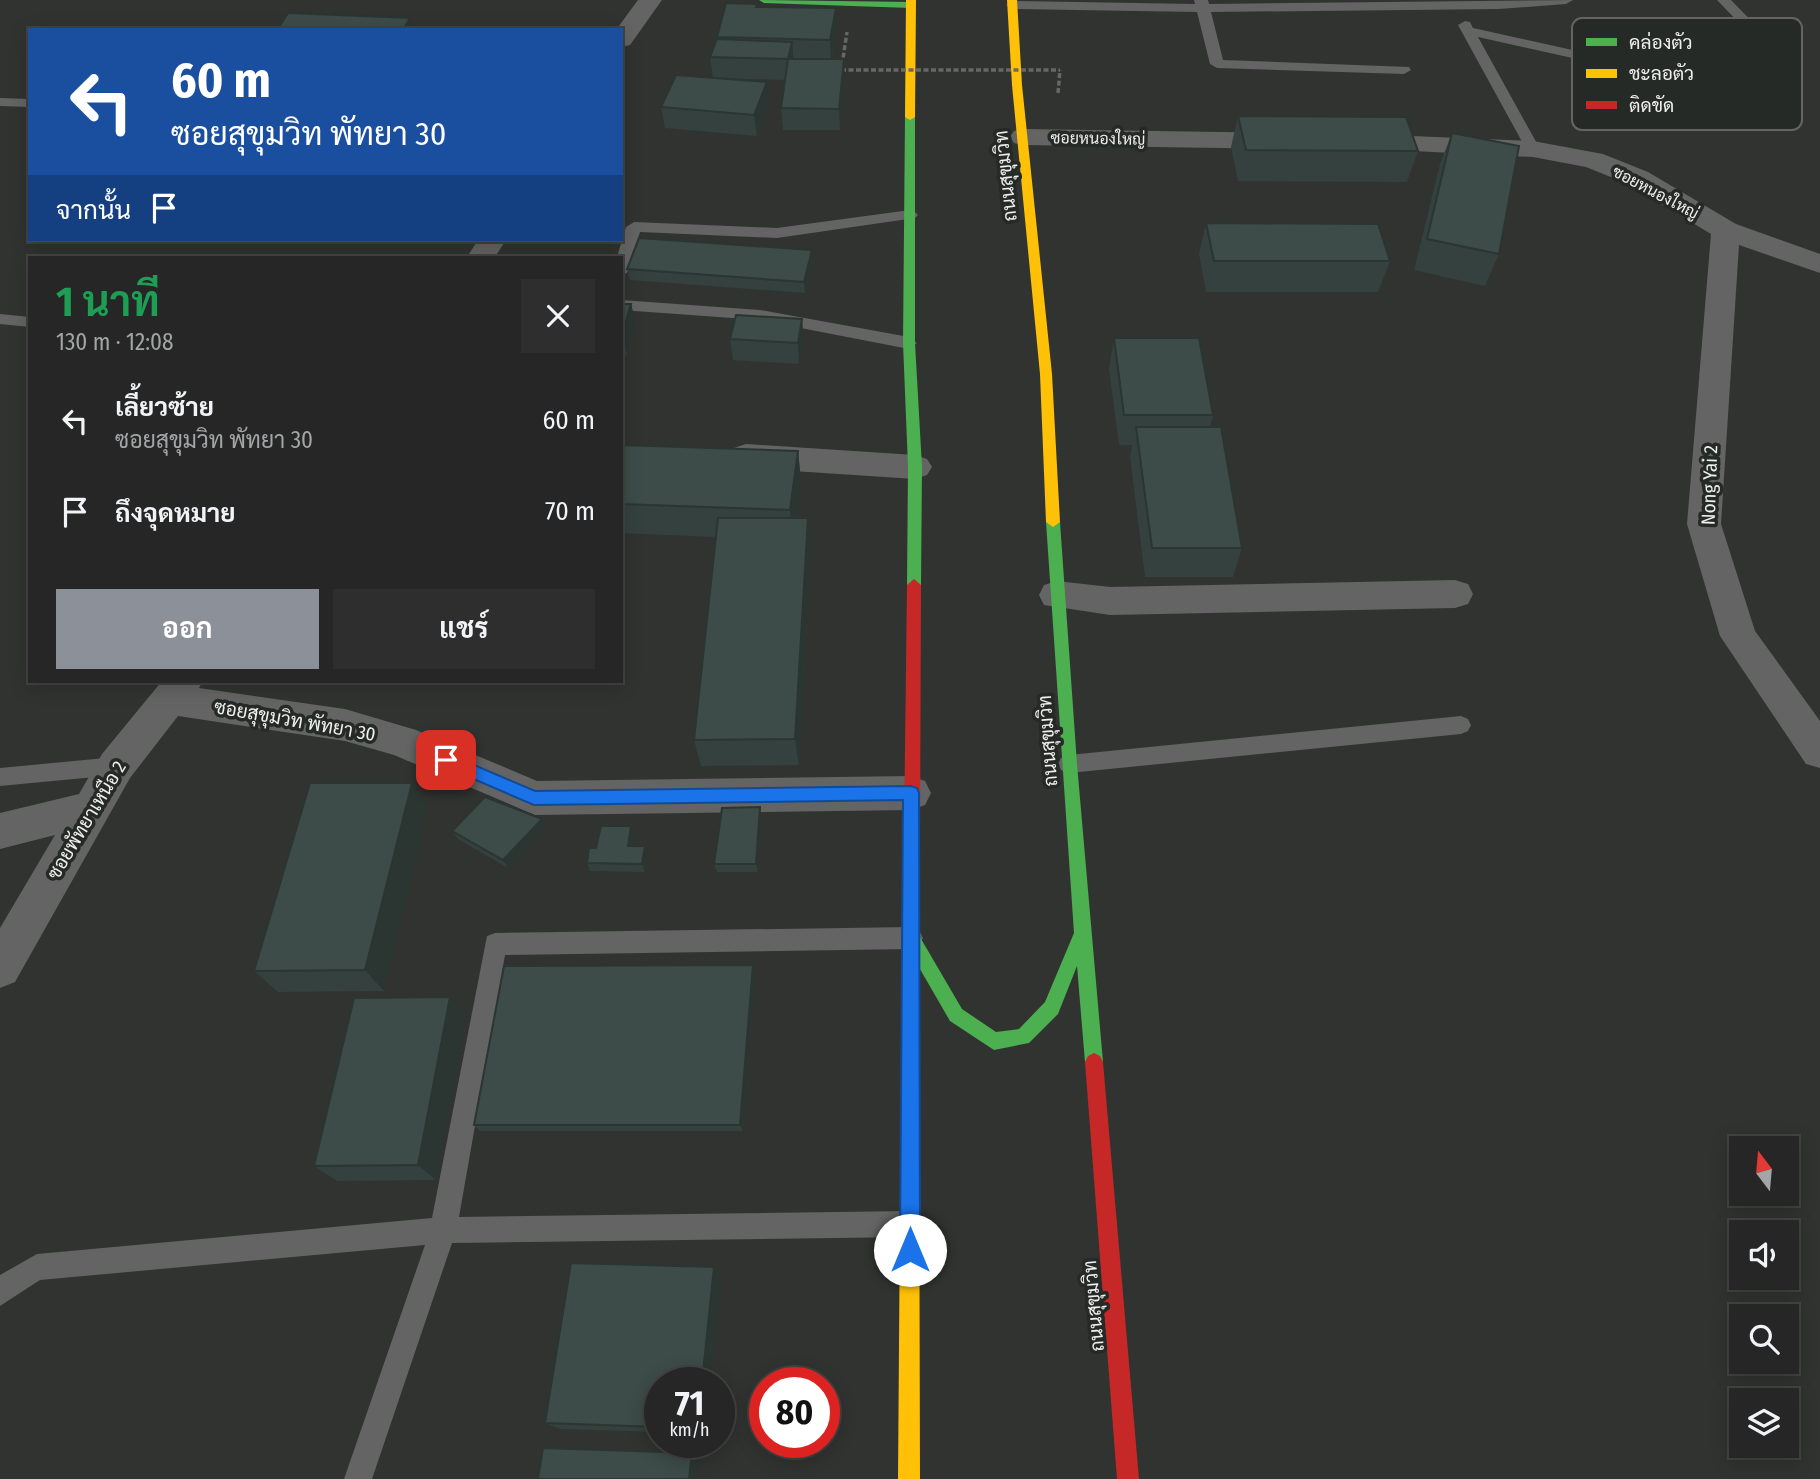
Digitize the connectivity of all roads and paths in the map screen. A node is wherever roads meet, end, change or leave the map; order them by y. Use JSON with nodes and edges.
{"nodes":[{"id":1,"x":650,"y":0,"type":"edge"},
{"id":2,"x":764,"y":0,"type":"edge"},
{"id":3,"x":1566,"y":0,"type":"edge"},
{"id":4,"x":1724,"y":0,"type":"edge"},
{"id":5,"x":911,"y":3,"type":"edge"},
{"id":6,"x":1013,"y":3,"type":"edge"},
{"id":7,"x":1452,"y":3,"type":"edge"},
{"id":8,"x":1497,"y":3,"type":"edge"},
{"id":9,"x":1201,"y":4,"type":"edge"},
{"id":10,"x":1307,"y":4,"type":"edge"},
{"id":11,"x":1741,"y":18,"type":"edge"},
{"id":12,"x":1469,"y":31,"type":"junction"},
{"id":13,"x":623,"y":37,"type":"edge"},
{"id":14,"x":843,"y":51,"type":"dead end"},
{"id":15,"x":1572,"y":54,"type":"edge"},
{"id":16,"x":1404,"y":70,"type":"dead end"},
{"id":17,"x":1057,"y":88,"type":"dead end"},
{"id":18,"x":0,"y":102,"type":"edge"},
{"id":19,"x":28,"y":103,"type":"edge"},
{"id":20,"x":1023,"y":137,"type":"junction"},
{"id":21,"x":1315,"y":141,"type":"edge"},
{"id":22,"x":1342,"y":142,"type":"edge"},
{"id":23,"x":1533,"y":149,"type":"junction"},
{"id":24,"x":910,"y":215,"type":"junction"},
{"id":25,"x":1726,"y":230,"type":"junction"},
{"id":26,"x":623,"y":263,"type":"edge"},
{"id":27,"x":1820,"y":264,"type":"edge"},
{"id":28,"x":623,"y":305,"type":"edge"},
{"id":29,"x":0,"y":319,"type":"edge"},
{"id":30,"x":28,"y":322,"type":"edge"},
{"id":31,"x":909,"y":343,"type":"junction"},
{"id":32,"x":715,"y":454,"type":"edge"},
{"id":33,"x":915,"y":467,"type":"junction"},
{"id":34,"x":1455,"y":594,"type":"dead end"},
{"id":35,"x":1057,"y":595,"type":"junction"},
{"id":36,"x":177,"y":690,"type":"edge"},
{"id":37,"x":1461,"y":725,"type":"dead end"},
{"id":38,"x":1820,"y":752,"type":"edge"},
{"id":39,"x":1069,"y":764,"type":"junction"},
{"id":40,"x":116,"y":766,"type":"junction"},
{"id":41,"x":0,"y":777,"type":"edge"},
{"id":42,"x":911,"y":793,"type":"junction"},
{"id":43,"x":90,"y":809,"type":"junction"},
{"id":44,"x":0,"y":831,"type":"edge"},
{"id":45,"x":1083,"y":931,"type":"junction"},
{"id":46,"x":911,"y":938,"type":"junction"},
{"id":47,"x":0,"y":968,"type":"edge"},
{"id":48,"x":910,"y":1224,"type":"junction"},
{"id":49,"x":443,"y":1230,"type":"junction"},
{"id":50,"x":0,"y":1293,"type":"edge"},
{"id":51,"x":358,"y":1479,"type":"edge"},
{"id":52,"x":909,"y":1479,"type":"edge"},
{"id":53,"x":1128,"y":1479,"type":"edge"}],
"edges":[{"from":1,"to":13,"type":"street"},
{"from":2,"to":5,"type":"main road"},
{"from":3,"to":8,"type":"lane"},
{"from":4,"to":11,"type":"lane"},
{"from":5,"to":24,"type":"main road"},
{"from":6,"to":9,"type":"lane"},
{"from":6,"to":20,"type":"main road","name":"ถนนสุขุมวิท"},
{"from":7,"to":8,"type":"lane"},
{"from":7,"to":10,"type":"lane"},
{"from":7,"to":12,"type":"lane"},
{"from":9,"to":10,"type":"lane"},
{"from":9,"to":16,"type":"lane"},
{"from":12,"to":15,"type":"lane"},
{"from":12,"to":23,"type":"lane"},
{"from":14,"to":17,"type":"path","bridge":true},
{"from":18,"to":19,"type":"lane"},
{"from":20,"to":21,"type":"street","name":"ซอยหนองใหญ่"},
{"from":20,"to":35,"type":"main road","name":"ถนนสุขุมวิท"},
{"from":22,"to":23,"type":"street","name":"ซอยหนองใหญ่"},
{"from":23,"to":25,"type":"street","name":"ซอยหนองใหญ่"},
{"from":24,"to":26,"type":"lane"},
{"from":24,"to":31,"type":"main road"},
{"from":25,"to":27,"type":"street","name":"ซอยหนองใหญ่"},
{"from":25,"to":38,"type":"street","name":"Nong Yai 2"},
{"from":28,"to":31,"type":"lane"},
{"from":29,"to":30,"type":"lane"},
{"from":31,"to":33,"type":"main road"},
{"from":32,"to":33,"type":"street"},
{"from":33,"to":42,"type":"main road"},
{"from":34,"to":35,"type":"street"},
{"from":35,"to":39,"type":"main road","name":"ถนนสุขุมวิท"},
{"from":36,"to":40,"type":"street","name":"ซอยพัทยาเหนือ 2"},
{"from":36,"to":42,"type":"street","name":"ซอยสุขุมวิท พัทยา 30"},
{"from":37,"to":39,"type":"lane"},
{"from":39,"to":45,"type":"main road","name":"ถนนสุขุมวิท"},
{"from":40,"to":41,"type":"lane"},
{"from":40,"to":43,"type":"street","name":"ซอยพัทยาเหนือ 2"},
{"from":42,"to":46,"type":"main road"},
{"from":43,"to":44,"type":"street"},
{"from":43,"to":47,"type":"street","name":"ซอยพัทยาเหนือ 2"},
{"from":45,"to":46,"type":"main road"},
{"from":45,"to":53,"type":"main road","name":"ถนนสุขุมวิท"},
{"from":46,"to":48,"type":"main road"},
{"from":46,"to":49,"type":"lane"},
{"from":48,"to":49,"type":"lane"},
{"from":48,"to":52,"type":"main road"},
{"from":49,"to":50,"type":"lane"},
{"from":49,"to":51,"type":"lane"}]}
